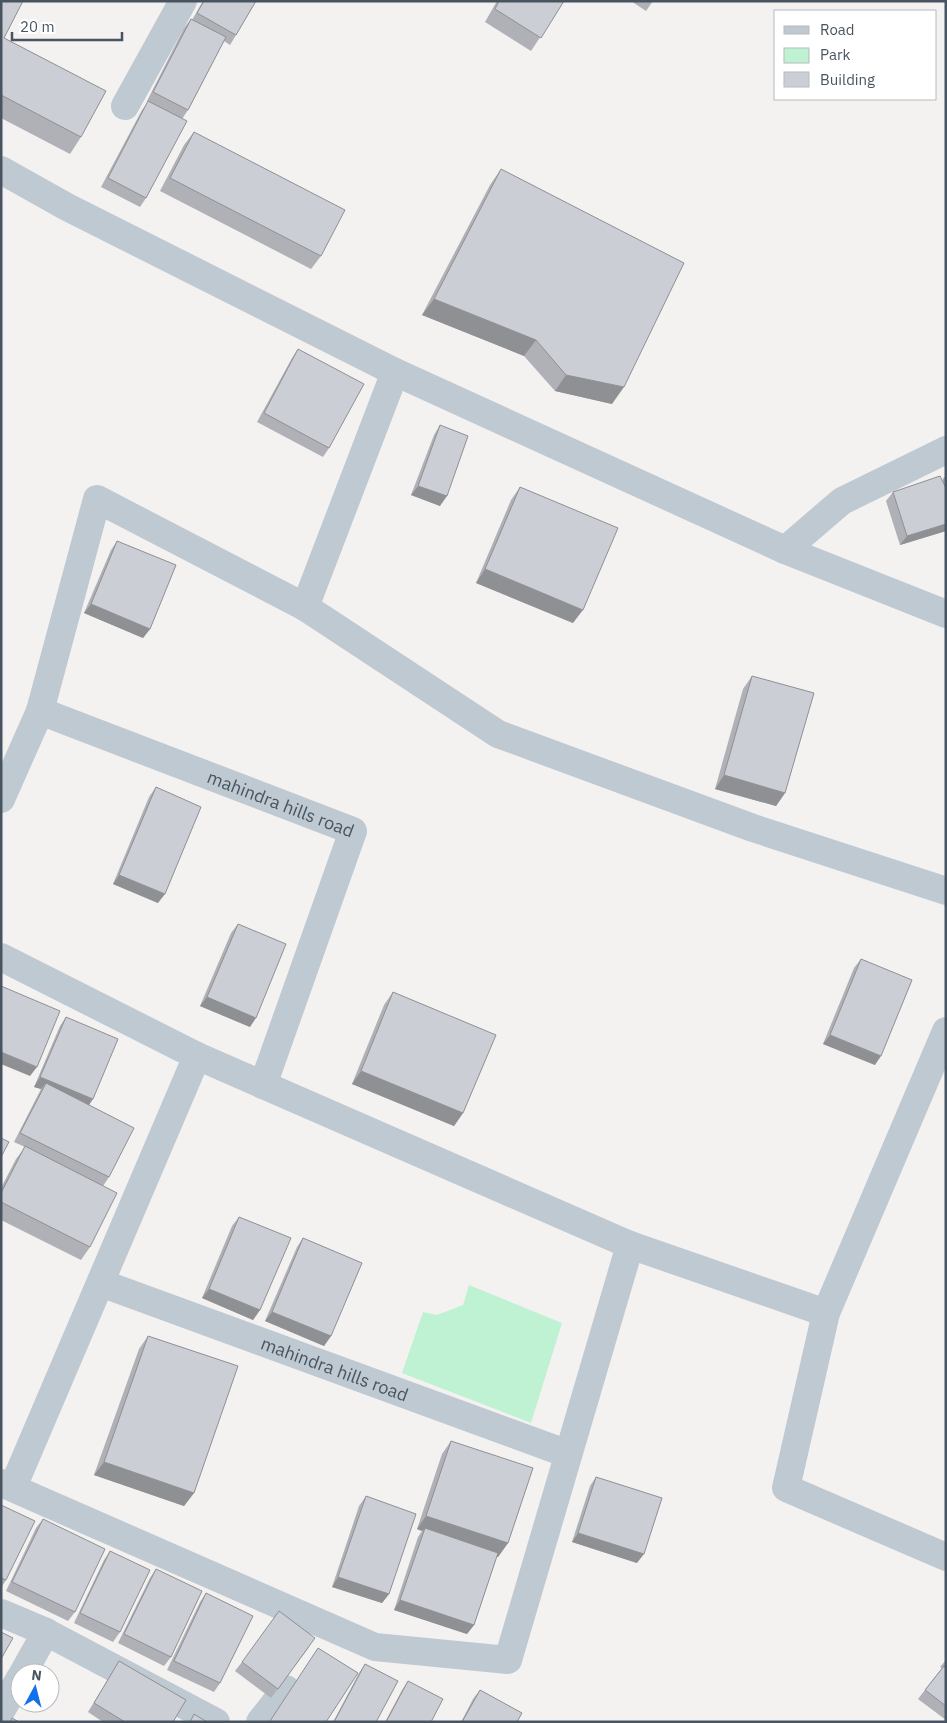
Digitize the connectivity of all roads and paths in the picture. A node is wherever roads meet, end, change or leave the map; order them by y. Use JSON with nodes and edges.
{"nodes":[{"id":1,"x":183,"y":1,"type":"edge"},
{"id":2,"x":125,"y":106,"type":"dead end"},
{"id":3,"x":1,"y":170,"type":"edge"},
{"id":4,"x":395,"y":372,"type":"junction"},
{"id":5,"x":946,"y":450,"type":"edge"},
{"id":6,"x":785,"y":550,"type":"junction"},
{"id":7,"x":305,"y":607,"type":"junction"},
{"id":8,"x":946,"y":614,"type":"edge"},
{"id":9,"x":40,"y":711,"type":"junction"},
{"id":10,"x":1,"y":799,"type":"edge"},
{"id":11,"x":946,"y":891,"type":"edge"},
{"id":12,"x":1,"y":957,"type":"edge"},
{"id":13,"x":946,"y":1031,"type":"edge"},
{"id":14,"x":197,"y":1056,"type":"junction"},
{"id":15,"x":263,"y":1085,"type":"junction"},
{"id":16,"x":630,"y":1245,"type":"junction"},
{"id":17,"x":101,"y":1283,"type":"junction"},
{"id":18,"x":826,"y":1313,"type":"junction"},
{"id":19,"x":568,"y":1454,"type":"junction"},
{"id":20,"x":7,"y":1485,"type":"edge"},
{"id":21,"x":946,"y":1557,"type":"edge"},
{"id":22,"x":1,"y":1613,"type":"edge"},
{"id":23,"x":46,"y":1632,"type":"junction"},
{"id":24,"x":29,"y":1663,"type":"edge"},
{"id":25,"x":286,"y":1689,"type":"edge"},
{"id":26,"x":10,"y":1695,"type":"edge"},
{"id":27,"x":1,"y":1710,"type":"edge"},
{"id":28,"x":216,"y":1722,"type":"edge"},
{"id":29,"x":260,"y":1722,"type":"edge"}],
"edges":[{"from":1,"to":2,"type":"street"},
{"from":3,"to":4,"type":"street"},
{"from":4,"to":6,"type":"street"},
{"from":4,"to":7,"type":"street"},
{"from":5,"to":6,"type":"street"},
{"from":6,"to":8,"type":"street"},
{"from":7,"to":9,"type":"street"},
{"from":7,"to":11,"type":"street"},
{"from":9,"to":10,"type":"street"},
{"from":9,"to":15,"type":"street","name":"mahindra hills road"},
{"from":12,"to":14,"type":"street"},
{"from":13,"to":18,"type":"street"},
{"from":14,"to":15,"type":"street"},
{"from":14,"to":17,"type":"street"},
{"from":15,"to":16,"type":"street"},
{"from":16,"to":18,"type":"street"},
{"from":16,"to":19,"type":"street"},
{"from":17,"to":19,"type":"street","name":"mahindra hills road"},
{"from":17,"to":20,"type":"street"},
{"from":18,"to":21,"type":"street"},
{"from":19,"to":20,"type":"street"},
{"from":22,"to":23,"type":"street"},
{"from":23,"to":24,"type":"street"},
{"from":23,"to":28,"type":"street"},
{"from":25,"to":29,"type":"street"},
{"from":26,"to":27,"type":"street"}]}
